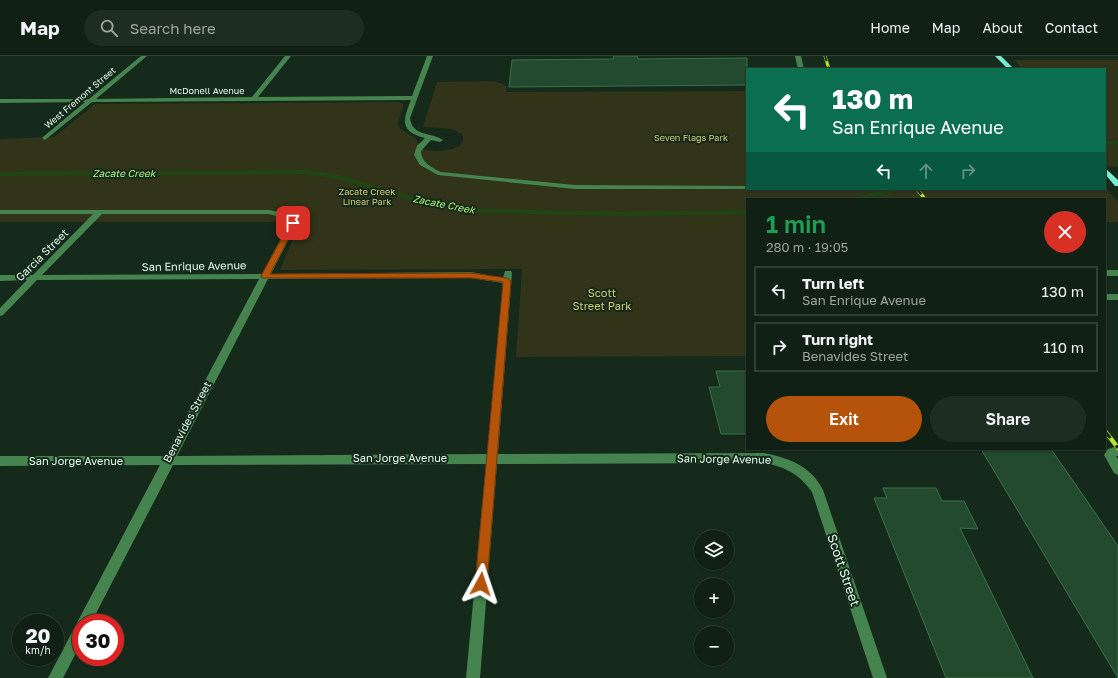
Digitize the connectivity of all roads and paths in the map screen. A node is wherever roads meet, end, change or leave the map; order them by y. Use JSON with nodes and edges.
{"nodes":[{"id":1,"x":144,"y":56,"type":"edge"},
{"id":2,"x":288,"y":56,"type":"edge"},
{"id":3,"x":430,"y":56,"type":"edge"},
{"id":4,"x":798,"y":56,"type":"edge"},
{"id":5,"x":998,"y":56,"type":"edge"},
{"id":6,"x":801,"y":68,"type":"edge"},
{"id":7,"x":1010,"y":68,"type":"edge"},
{"id":8,"x":414,"y":98,"type":"junction"},
{"id":9,"x":254,"y":99,"type":"junction"},
{"id":10,"x":91,"y":100,"type":"junction"},
{"id":11,"x":0,"y":101,"type":"edge"},
{"id":12,"x":430,"y":137,"type":"junction"},
{"id":13,"x":45,"y":138,"type":"dead end"},
{"id":14,"x":440,"y":140,"type":"dead end"},
{"id":15,"x":1106,"y":171,"type":"edge"},
{"id":16,"x":1118,"y":184,"type":"edge"},
{"id":17,"x":746,"y":188,"type":"edge"},
{"id":18,"x":0,"y":212,"type":"edge"},
{"id":19,"x":99,"y":212,"type":"junction"},
{"id":20,"x":1106,"y":273,"type":"edge"},
{"id":21,"x":1118,"y":274,"type":"edge"},
{"id":22,"x":265,"y":276,"type":"junction"},
{"id":23,"x":0,"y":278,"type":"edge"},
{"id":24,"x":34,"y":278,"type":"junction"},
{"id":25,"x":1106,"y":297,"type":"edge"},
{"id":26,"x":1118,"y":297,"type":"edge"},
{"id":27,"x":0,"y":313,"type":"edge"},
{"id":28,"x":1115,"y":452,"type":"edge"},
{"id":29,"x":493,"y":458,"type":"junction"},
{"id":30,"x":168,"y":460,"type":"junction"},
{"id":31,"x":0,"y":461,"type":"edge"},
{"id":32,"x":798,"y":467,"type":"joint"},
{"id":33,"x":1118,"y":470,"type":"edge"},
{"id":34,"x":89,"y":614,"type":"edge"},
{"id":35,"x":72,"y":645,"type":"edge"},
{"id":36,"x":55,"y":678,"type":"edge"},
{"id":37,"x":473,"y":678,"type":"edge"},
{"id":38,"x":880,"y":678,"type":"edge"}],
"edges":[{"from":1,"to":10,"type":"street","name":"West Fremont Street"},
{"from":2,"to":9,"type":"street"},
{"from":3,"to":8,"type":"street"},
{"from":4,"to":6,"type":"street"},
{"from":5,"to":7,"type":"main road"},
{"from":8,"to":9,"type":"street","name":"McDonell Avenue"},
{"from":8,"to":12,"type":"street"},
{"from":9,"to":10,"type":"street","name":"McDonell Avenue"},
{"from":10,"to":11,"type":"street","name":"McDonell Avenue"},
{"from":10,"to":13,"type":"street","name":"West Fremont Street"},
{"from":12,"to":14,"type":"street"},
{"from":12,"to":17,"type":"street"},
{"from":15,"to":16,"type":"main road"},
{"from":18,"to":19,"type":"street"},
{"from":19,"to":22,"type":"street","name":"Benavides Street"},
{"from":19,"to":24,"type":"street","name":"Garcia Street"},
{"from":20,"to":21,"type":"street"},
{"from":22,"to":24,"type":"street","name":"San Enrique Avenue"},
{"from":22,"to":29,"type":"street","name":"San Enrique Avenue"},
{"from":22,"to":30,"type":"street","name":"Benavides Street"},
{"from":23,"to":24,"type":"street","name":"San Enrique Avenue"},
{"from":24,"to":27,"type":"street","name":"Garcia Street"},
{"from":25,"to":26,"type":"street"},
{"from":28,"to":33,"type":"street"},
{"from":29,"to":30,"type":"street","name":"San Jorge Avenue"},
{"from":29,"to":32,"type":"street","name":"San Jorge Avenue"},
{"from":29,"to":37,"type":"street"},
{"from":30,"to":31,"type":"street","name":"San Jorge Avenue"},
{"from":30,"to":34,"type":"street","name":"Benavides Street"},
{"from":32,"to":38,"type":"street","name":"Scott Street"},
{"from":35,"to":36,"type":"street"}]}
